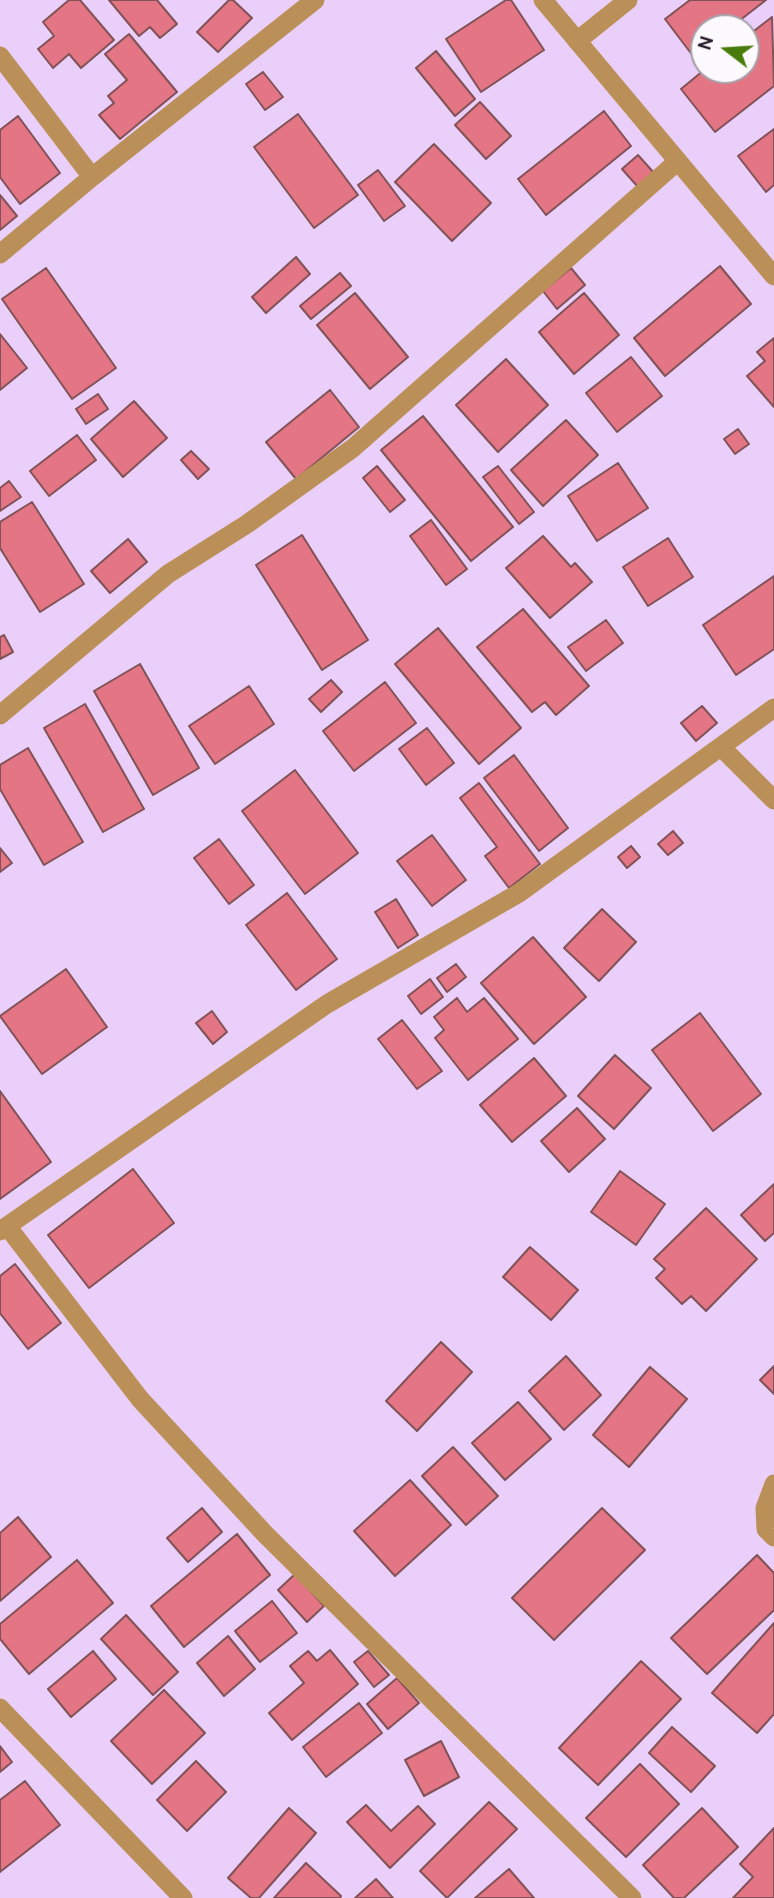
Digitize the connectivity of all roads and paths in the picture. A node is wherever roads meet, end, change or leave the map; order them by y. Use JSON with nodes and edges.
{"nodes":[{"id":1,"x":315,"y":0,"type":"edge"},
{"id":2,"x":543,"y":0,"type":"edge"},
{"id":3,"x":628,"y":0,"type":"edge"},
{"id":4,"x":577,"y":41,"type":"junction"},
{"id":5,"x":0,"y":56,"type":"edge"},
{"id":6,"x":678,"y":161,"type":"junction"},
{"id":7,"x":92,"y":177,"type":"junction"},
{"id":8,"x":0,"y":254,"type":"edge"},
{"id":9,"x":774,"y":276,"type":"edge"},
{"id":10,"x":774,"y":708,"type":"edge"},
{"id":11,"x":0,"y":715,"type":"edge"},
{"id":12,"x":721,"y":747,"type":"junction"},
{"id":13,"x":774,"y":800,"type":"edge"},
{"id":14,"x":3,"y":1228,"type":"edge"},
{"id":15,"x":774,"y":1484,"type":"edge"},
{"id":16,"x":774,"y":1537,"type":"edge"},
{"id":17,"x":0,"y":1708,"type":"edge"},
{"id":18,"x":183,"y":1898,"type":"edge"},
{"id":19,"x":632,"y":1898,"type":"edge"}],
"edges":[{"from":1,"to":7,"type":"street"},
{"from":2,"to":4,"type":"street"},
{"from":3,"to":4,"type":"street"},
{"from":4,"to":6,"type":"street"},
{"from":5,"to":7,"type":"street"},
{"from":6,"to":9,"type":"street"},
{"from":6,"to":11,"type":"street"},
{"from":7,"to":8,"type":"street"},
{"from":10,"to":12,"type":"street"},
{"from":12,"to":13,"type":"street"},
{"from":12,"to":14,"type":"street"},
{"from":14,"to":19,"type":"street"},
{"from":15,"to":16,"type":"street"},
{"from":17,"to":18,"type":"street"}]}
